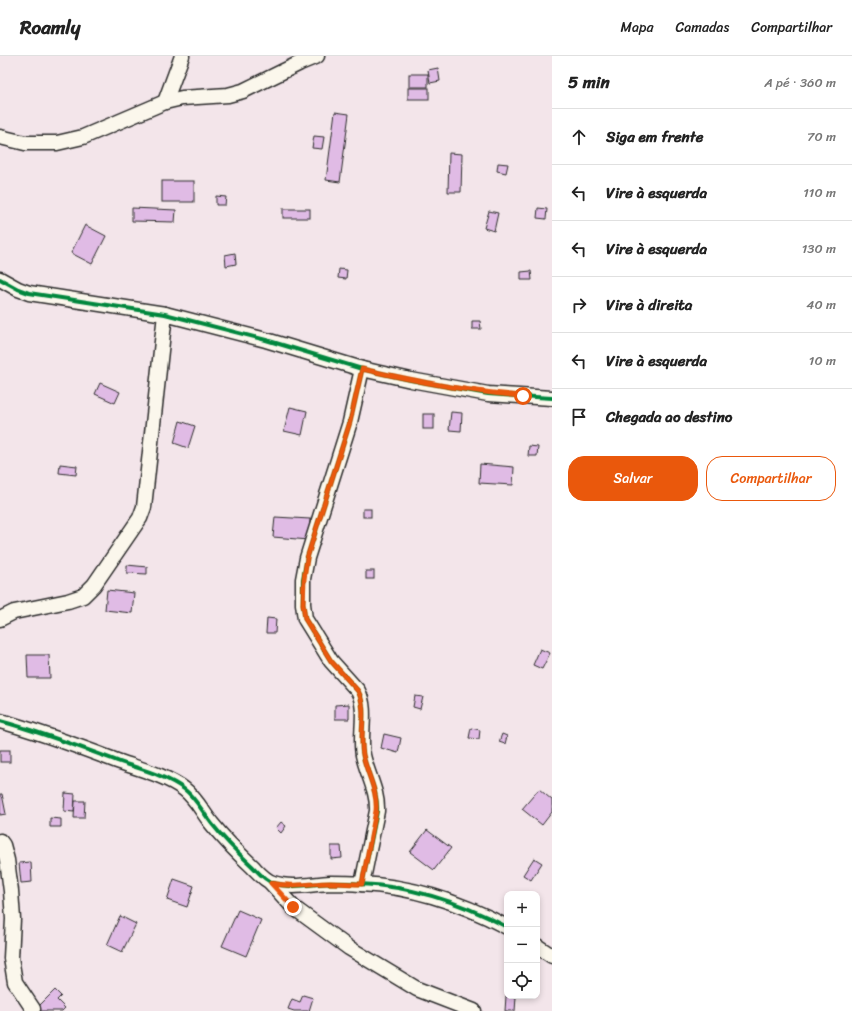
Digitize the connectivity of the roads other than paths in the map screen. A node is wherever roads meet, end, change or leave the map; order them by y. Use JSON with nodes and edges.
{"nodes":[{"id":1,"x":182,"y":56,"type":"edge"},
{"id":2,"x":317,"y":56,"type":"edge"},
{"id":3,"x":166,"y":102,"type":"junction"},
{"id":4,"x":0,"y":137,"type":"edge"},
{"id":5,"x":0,"y":279,"type":"edge"},
{"id":6,"x":165,"y":314,"type":"junction"},
{"id":7,"x":362,"y":369,"type":"junction"},
{"id":8,"x":552,"y":398,"type":"edge"},
{"id":9,"x":0,"y":619,"type":"edge"},
{"id":10,"x":0,"y":721,"type":"edge"},
{"id":11,"x":0,"y":841,"type":"edge"},
{"id":12,"x":271,"y":883,"type":"junction"},
{"id":13,"x":362,"y":884,"type":"junction"},
{"id":14,"x":504,"y":925,"type":"edge"},
{"id":15,"x":540,"y":948,"type":"edge"},
{"id":16,"x":552,"y":956,"type":"edge"},
{"id":17,"x":33,"y":1009,"type":"dead end"},
{"id":18,"x":474,"y":1011,"type":"edge"}],
"edges":[{"from":1,"to":3,"type":"street"},
{"from":2,"to":3,"type":"street"},
{"from":3,"to":4,"type":"street"},
{"from":5,"to":6,"type":"street"},
{"from":6,"to":7,"type":"street"},
{"from":6,"to":9,"type":"street"},
{"from":7,"to":8,"type":"street"},
{"from":7,"to":13,"type":"street"},
{"from":10,"to":12,"type":"street"},
{"from":11,"to":17,"type":"street"},
{"from":12,"to":13,"type":"street"},
{"from":12,"to":18,"type":"street"},
{"from":13,"to":14,"type":"street"},
{"from":15,"to":16,"type":"street"}]}
